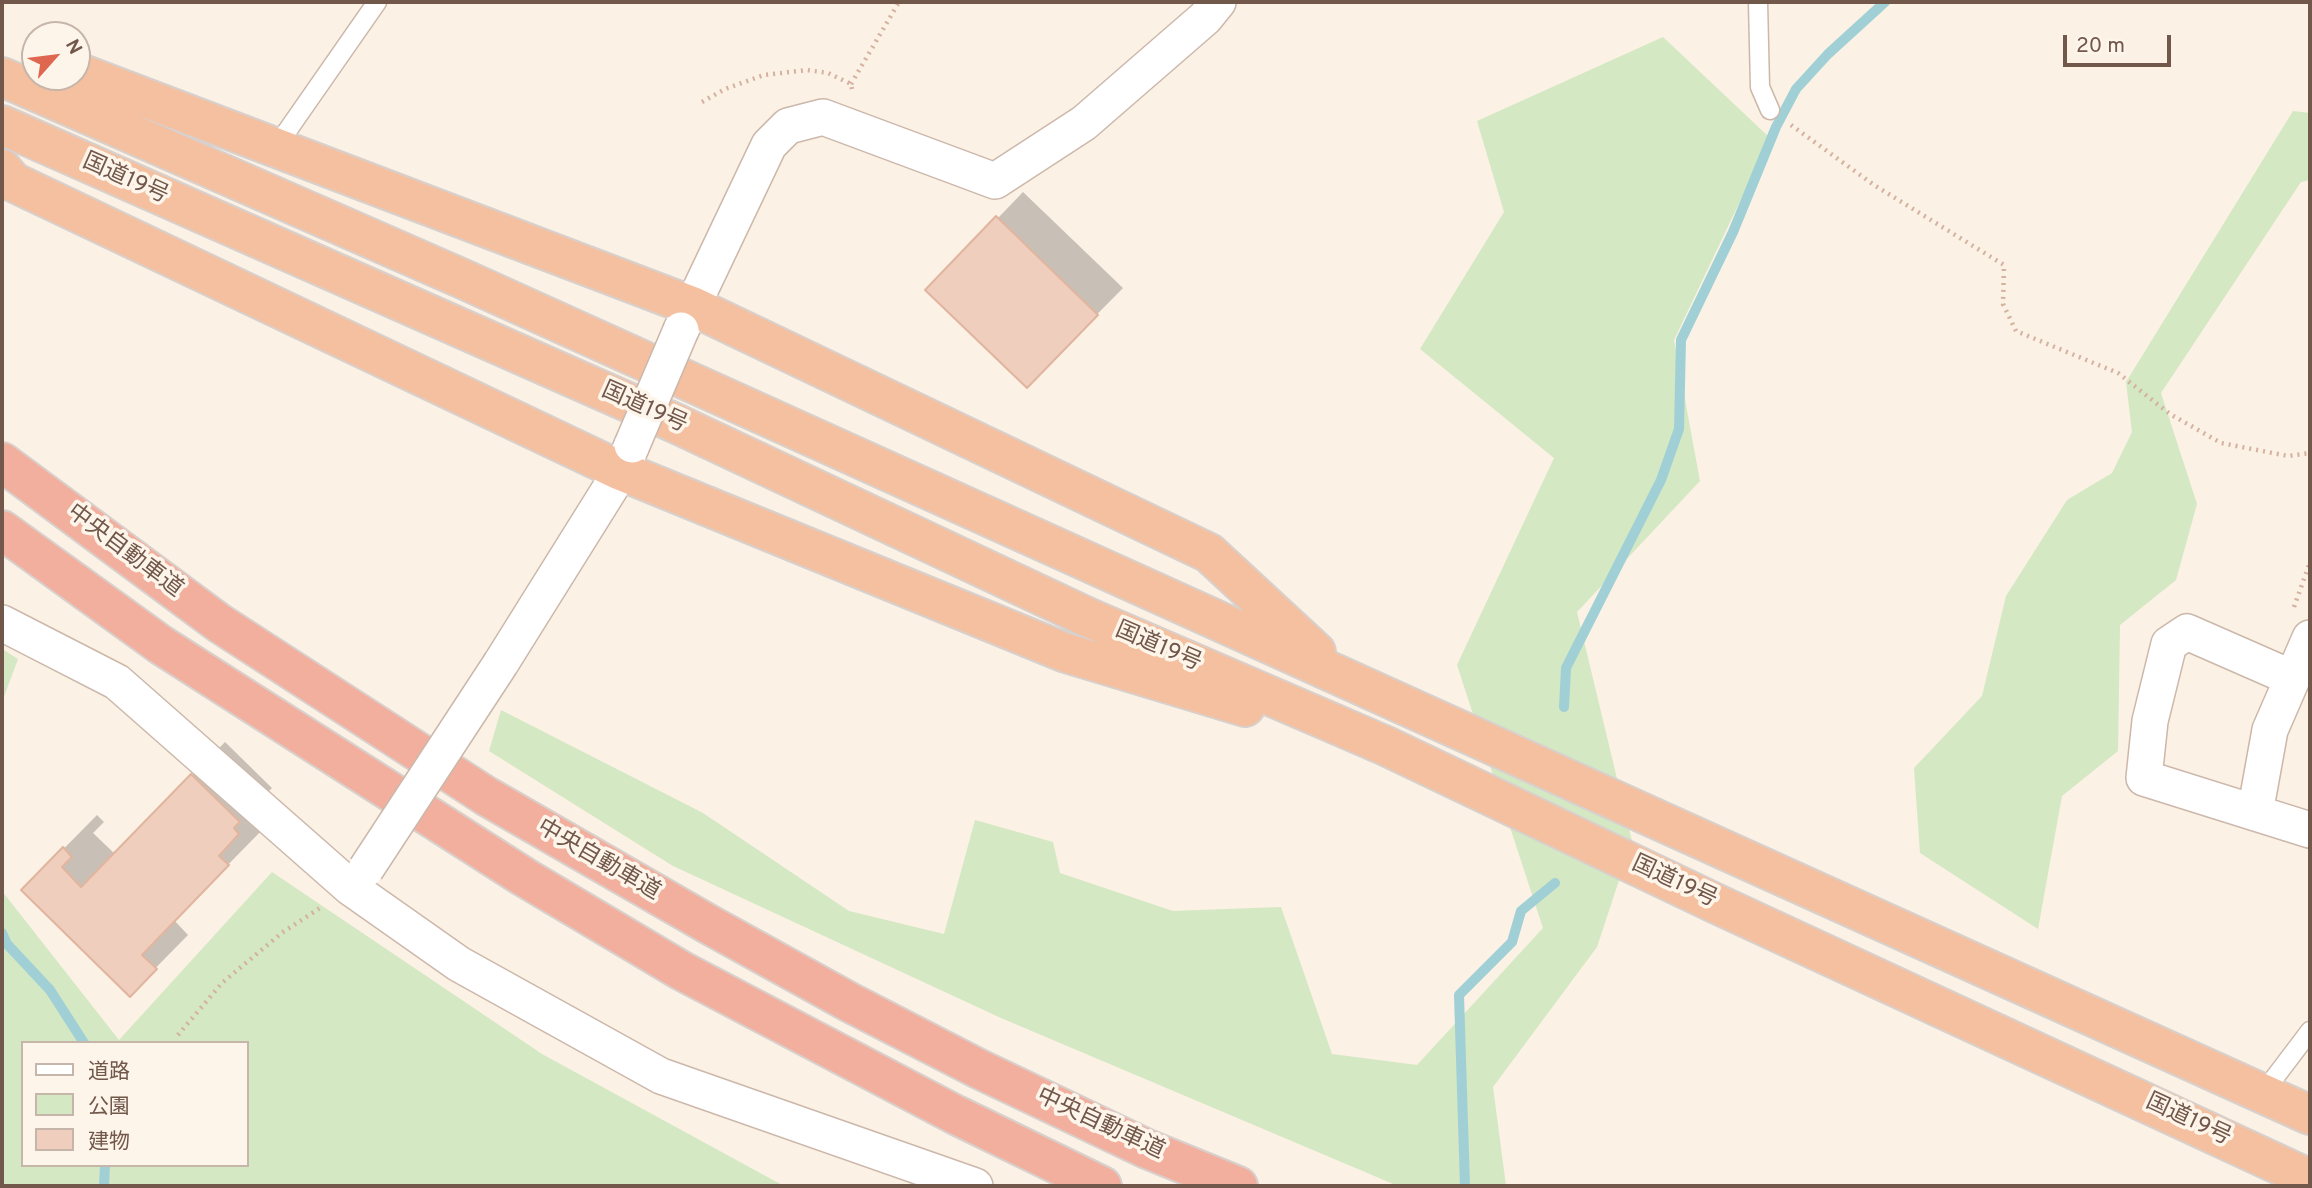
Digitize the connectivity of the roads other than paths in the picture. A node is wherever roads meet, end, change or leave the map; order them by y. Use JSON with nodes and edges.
{"nodes":[{"id":1,"x":377,"y":2,"type":"edge"},
{"id":2,"x":1218,"y":2,"type":"edge"},
{"id":3,"x":1758,"y":2,"type":"edge"},
{"id":4,"x":15,"y":77,"type":"edge"},
{"id":5,"x":91,"y":77,"type":"edge"},
{"id":6,"x":1770,"y":110,"type":"dead end"},
{"id":7,"x":2,"y":125,"type":"edge"},
{"id":8,"x":276,"y":147,"type":"junction"},
{"id":9,"x":2,"y":169,"type":"edge"},
{"id":10,"x":687,"y":318,"type":"junction"},
{"id":11,"x":626,"y":458,"type":"junction"},
{"id":12,"x":2,"y":461,"type":"edge"},
{"id":13,"x":2,"y":530,"type":"edge"},
{"id":14,"x":2,"y":623,"type":"edge"},
{"id":15,"x":2300,"y":629,"type":"edge"},
{"id":16,"x":1339,"y":674,"type":"junction"},
{"id":17,"x":2292,"y":678,"type":"junction"},
{"id":18,"x":1386,"y":746,"type":"junction"},
{"id":19,"x":2255,"y":813,"type":"junction"},
{"id":20,"x":2310,"y":830,"type":"edge"},
{"id":21,"x":358,"y":878,"type":"junction"},
{"id":22,"x":2310,"y":1031,"type":"edge"},
{"id":23,"x":2263,"y":1093,"type":"junction"},
{"id":24,"x":2310,"y":1115,"type":"edge"},
{"id":25,"x":2310,"y":1179,"type":"edge"},
{"id":26,"x":975,"y":1186,"type":"edge"},
{"id":27,"x":1102,"y":1186,"type":"edge"},
{"id":28,"x":1238,"y":1186,"type":"edge"}],
"edges":[{"from":1,"to":8,"type":"lane"},
{"from":2,"to":10,"type":"street"},
{"from":3,"to":6,"type":"lane"},
{"from":4,"to":16,"type":"highway","name":"国道19号"},
{"from":5,"to":8,"type":"highway"},
{"from":7,"to":18,"type":"highway","name":"国道19号"},
{"from":8,"to":10,"type":"highway"},
{"from":9,"to":11,"type":"highway"},
{"from":10,"to":11,"type":"street","bridge":true},
{"from":10,"to":16,"type":"highway"},
{"from":11,"to":18,"type":"highway"},
{"from":11,"to":21,"type":"street","bridge":true},
{"from":12,"to":28,"type":"highway","name":"中央自動車道"},
{"from":13,"to":27,"type":"highway"},
{"from":14,"to":21,"type":"street"},
{"from":15,"to":17,"type":"street"},
{"from":16,"to":23,"type":"highway","name":"国道19号"},
{"from":17,"to":19,"type":"street"},
{"from":17,"to":19,"type":"street"},
{"from":18,"to":25,"type":"highway","name":"国道19号"},
{"from":19,"to":20,"type":"street"},
{"from":21,"to":26,"type":"street"},
{"from":22,"to":23,"type":"lane"},
{"from":23,"to":24,"type":"highway","name":"国道19号"}]}
